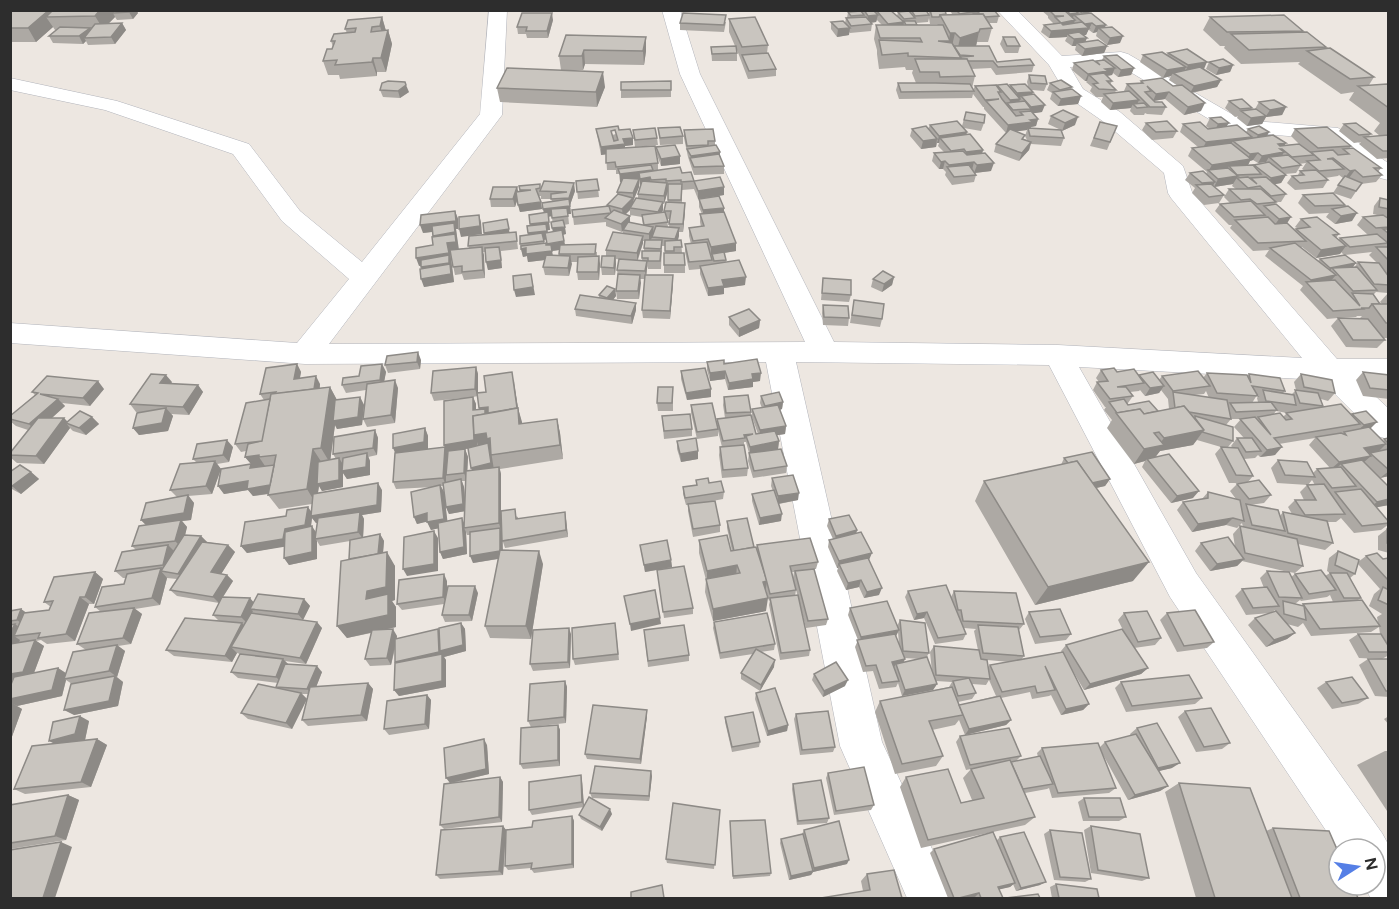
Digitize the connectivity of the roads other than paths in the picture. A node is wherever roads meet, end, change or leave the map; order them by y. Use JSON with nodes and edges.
{"nodes":[{"id":1,"x":498,"y":10,"type":"edge"},
{"id":2,"x":671,"y":10,"type":"edge"},
{"id":3,"x":1006,"y":10,"type":"edge"},
{"id":4,"x":1057,"y":62,"type":"junction"},
{"id":5,"x":10,"y":84,"type":"edge"},
{"id":6,"x":1389,"y":173,"type":"edge"},
{"id":7,"x":364,"y":278,"type":"junction"},
{"id":8,"x":10,"y":333,"type":"edge"},
{"id":9,"x":779,"y":352,"type":"junction"},
{"id":10,"x":824,"y":352,"type":"junction"},
{"id":11,"x":304,"y":354,"type":"junction"},
{"id":12,"x":1058,"y":355,"type":"junction"},
{"id":13,"x":1329,"y":370,"type":"junction"},
{"id":14,"x":1389,"y":370,"type":"edge"},
{"id":15,"x":1389,"y":427,"type":"edge"},
{"id":16,"x":1358,"y":837,"type":"edge"},
{"id":17,"x":931,"y":898,"type":"edge"}],
"edges":[{"from":1,"to":7,"type":"street"},
{"from":2,"to":10,"type":"street"},
{"from":3,"to":4,"type":"street"},
{"from":4,"to":6,"type":"street"},
{"from":4,"to":13,"type":"street"},
{"from":5,"to":7,"type":"street"},
{"from":7,"to":11,"type":"street"},
{"from":8,"to":11,"type":"street"},
{"from":9,"to":10,"type":"street"},
{"from":9,"to":11,"type":"street"},
{"from":9,"to":17,"type":"street"},
{"from":10,"to":12,"type":"street"},
{"from":12,"to":13,"type":"street"},
{"from":12,"to":16,"type":"street"},
{"from":13,"to":14,"type":"street"},
{"from":13,"to":15,"type":"street"}]}
